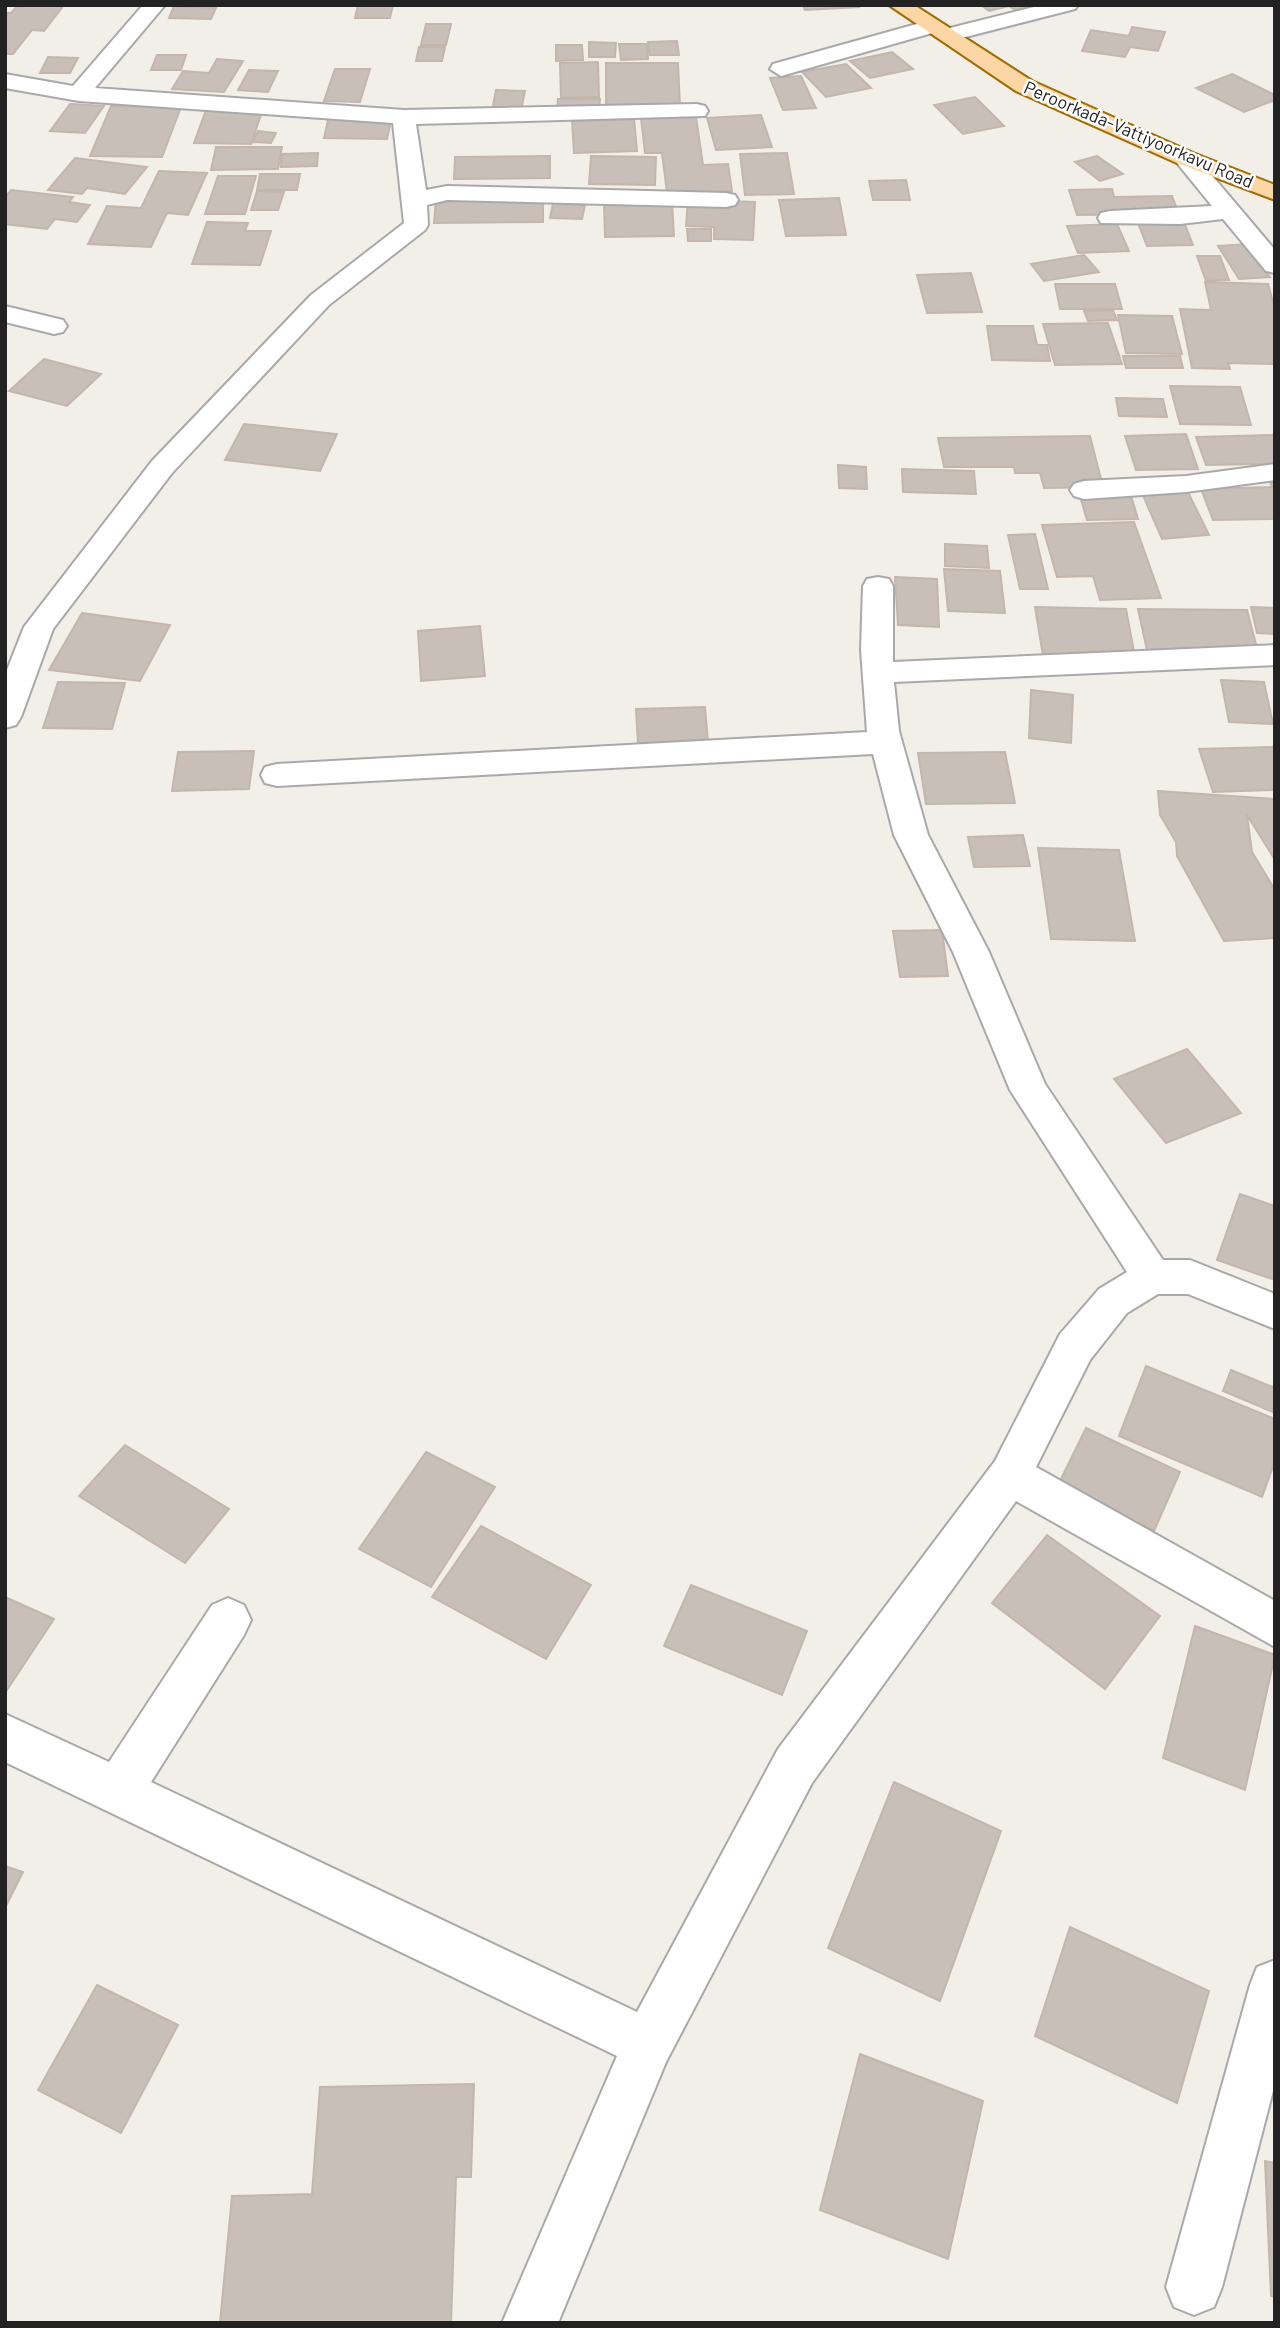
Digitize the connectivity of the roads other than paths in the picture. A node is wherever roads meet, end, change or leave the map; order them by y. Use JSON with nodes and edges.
{"nodes":[{"id":1,"x":155,"y":5,"type":"edge"},
{"id":2,"x":899,"y":5,"type":"edge"},
{"id":3,"x":1068,"y":5,"type":"edge"},
{"id":4,"x":939,"y":31,"type":"junction"},
{"id":5,"x":781,"y":69,"type":"dead end"},
{"id":6,"x":5,"y":81,"type":"edge"},
{"id":7,"x":79,"y":94,"type":"junction"},
{"id":8,"x":697,"y":111,"type":"dead end"},
{"id":9,"x":404,"y":117,"type":"junction"},
{"id":10,"x":1185,"y":158,"type":"junction"},
{"id":11,"x":1275,"y":193,"type":"edge"},
{"id":12,"x":415,"y":200,"type":"junction"},
{"id":13,"x":726,"y":200,"type":"dead end"},
{"id":14,"x":1229,"y":211,"type":"junction"},
{"id":15,"x":1110,"y":218,"type":"dead end"},
{"id":16,"x":1275,"y":266,"type":"edge"},
{"id":17,"x":5,"y":314,"type":"edge"},
{"id":18,"x":54,"y":326,"type":"dead end"},
{"id":19,"x":1275,"y":472,"type":"edge"},
{"id":20,"x":1084,"y":490,"type":"dead end"},
{"id":21,"x":878,"y":586,"type":"dead end"},
{"id":22,"x":1275,"y":655,"type":"edge"},
{"id":23,"x":877,"y":673,"type":"junction"},
{"id":24,"x":5,"y":718,"type":"edge"},
{"id":25,"x":886,"y":742,"type":"junction"},
{"id":26,"x":276,"y":775,"type":"dead end"},
{"id":27,"x":1152,"y":1277,"type":"junction"},
{"id":28,"x":1275,"y":1312,"type":"edge"},
{"id":29,"x":1010,"y":1475,"type":"junction"},
{"id":30,"x":229,"y":1620,"type":"dead end"},
{"id":31,"x":1275,"y":1625,"type":"edge"},
{"id":32,"x":5,"y":1737,"type":"edge"},
{"id":33,"x":118,"y":1791,"type":"junction"},
{"id":34,"x":1275,"y":1985,"type":"edge"},
{"id":35,"x":648,"y":2044,"type":"junction"},
{"id":36,"x":1194,"y":2287,"type":"dead end"},
{"id":37,"x":530,"y":2323,"type":"edge"}],
"edges":[{"from":1,"to":7,"type":"street"},
{"from":2,"to":4,"type":"main road","name":"Peroorkada-Vattiyoorkavu Road"},
{"from":3,"to":4,"type":"street"},
{"from":4,"to":5,"type":"street"},
{"from":4,"to":10,"type":"main road","name":"Peroorkada-Vattiyoorkavu Road"},
{"from":6,"to":7,"type":"street"},
{"from":7,"to":9,"type":"street"},
{"from":8,"to":9,"type":"street"},
{"from":9,"to":12,"type":"street"},
{"from":10,"to":11,"type":"main road","name":"Peroorkada-Vattiyoorkavu Road"},
{"from":10,"to":14,"type":"street"},
{"from":12,"to":13,"type":"street"},
{"from":12,"to":24,"type":"street"},
{"from":14,"to":15,"type":"street"},
{"from":14,"to":16,"type":"street"},
{"from":17,"to":18,"type":"street"},
{"from":19,"to":20,"type":"street"},
{"from":21,"to":23,"type":"street"},
{"from":22,"to":23,"type":"street"},
{"from":23,"to":25,"type":"street"},
{"from":25,"to":26,"type":"street"},
{"from":25,"to":27,"type":"street"},
{"from":27,"to":28,"type":"street"},
{"from":27,"to":29,"type":"street"},
{"from":29,"to":31,"type":"street"},
{"from":29,"to":35,"type":"street"},
{"from":30,"to":33,"type":"street"},
{"from":32,"to":33,"type":"street"},
{"from":33,"to":35,"type":"street"},
{"from":34,"to":36,"type":"street"},
{"from":35,"to":37,"type":"street"}]}
